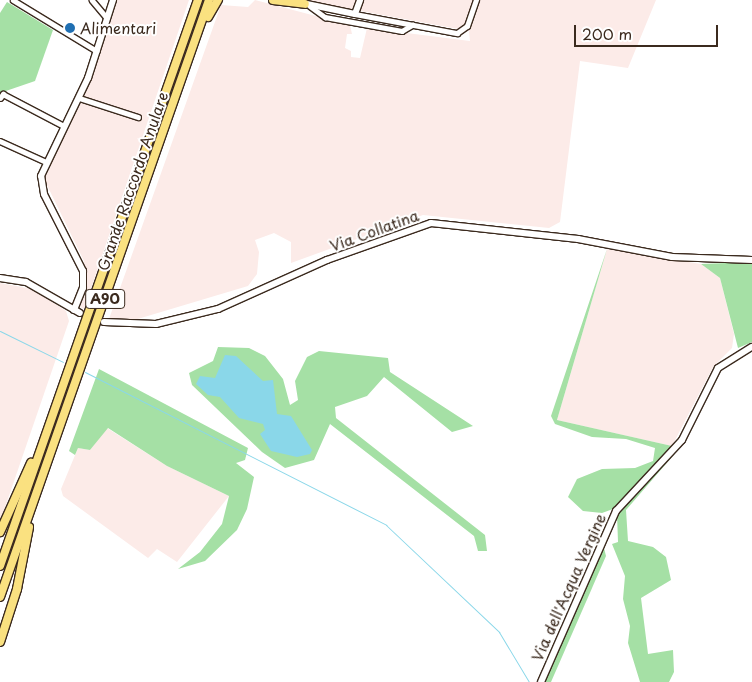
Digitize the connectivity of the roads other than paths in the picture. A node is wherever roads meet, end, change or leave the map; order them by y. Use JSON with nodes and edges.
{"nodes":[{"id":1,"x":12,"y":0,"type":"edge"},
{"id":2,"x":92,"y":0,"type":"edge"},
{"id":3,"x":113,"y":0,"type":"edge"},
{"id":4,"x":196,"y":0,"type":"edge"},
{"id":5,"x":209,"y":0,"type":"edge"},
{"id":6,"x":218,"y":0,"type":"edge"},
{"id":7,"x":273,"y":0,"type":"edge"},
{"id":8,"x":296,"y":0,"type":"edge"},
{"id":9,"x":360,"y":0,"type":"edge"},
{"id":10,"x":476,"y":0,"type":"edge"},
{"id":11,"x":308,"y":5,"type":"junction"},
{"id":12,"x":355,"y":14,"type":"junction"},
{"id":13,"x":107,"y":18,"type":"junction"},
{"id":14,"x":412,"y":25,"type":"junction"},
{"id":15,"x":97,"y":51,"type":"junction"},
{"id":16,"x":190,"y":55,"type":"junction"},
{"id":17,"x":0,"y":98,"type":"edge"},
{"id":18,"x":79,"y":98,"type":"junction"},
{"id":19,"x":138,"y":117,"type":"dead end"},
{"id":20,"x":64,"y":126,"type":"junction"},
{"id":21,"x":0,"y":141,"type":"edge"},
{"id":22,"x":46,"y":162,"type":"junction"},
{"id":23,"x":752,"y":260,"type":"edge"},
{"id":24,"x":0,"y":278,"type":"edge"},
{"id":25,"x":104,"y":322,"type":"dead end"},
{"id":26,"x":752,"y":347,"type":"edge"},
{"id":27,"x":42,"y":443,"type":"junction"},
{"id":28,"x":34,"y":500,"type":"junction"},
{"id":29,"x":0,"y":532,"type":"edge"},
{"id":30,"x":0,"y":566,"type":"edge"},
{"id":31,"x":0,"y":597,"type":"edge"},
{"id":32,"x":0,"y":642,"type":"edge"},
{"id":33,"x":541,"y":682,"type":"edge"}],
"edges":[{"from":1,"to":15,"type":"street"},
{"from":2,"to":13,"type":"street"},
{"from":3,"to":13,"type":"street"},
{"from":4,"to":27,"type":"highway","name":"Grande Raccordo Anulare","number":"A90"},
{"from":5,"to":16,"type":"highway","name":"Grande Raccordo Anulare","number":"A90"},
{"from":6,"to":16,"type":"highway"},
{"from":7,"to":11,"type":"highway"},
{"from":8,"to":11,"type":"street"},
{"from":9,"to":12,"type":"street"},
{"from":10,"to":14,"type":"street"},
{"from":11,"to":12,"type":"street"},
{"from":11,"to":14,"type":"street"},
{"from":12,"to":14,"type":"street"},
{"from":13,"to":15,"type":"street"},
{"from":15,"to":18,"type":"street"},
{"from":16,"to":28,"type":"highway","name":"Grande Raccordo Anulare","number":"A90"},
{"from":17,"to":20,"type":"street"},
{"from":18,"to":19,"type":"street"},
{"from":18,"to":20,"type":"street"},
{"from":20,"to":22,"type":"street"},
{"from":21,"to":22,"type":"street"},
{"from":22,"to":24,"type":"street"},
{"from":23,"to":25,"type":"street","name":"Via Collatina"},
{"from":26,"to":33,"type":"street","name":"Via dell'Acqua Vergine"},
{"from":27,"to":29,"type":"highway"},
{"from":27,"to":30,"type":"highway","name":"Grande Raccordo Anulare","number":"A90"},
{"from":28,"to":31,"type":"highway","name":"Grande Raccordo Anulare","number":"A90"},
{"from":28,"to":32,"type":"highway"}]}
